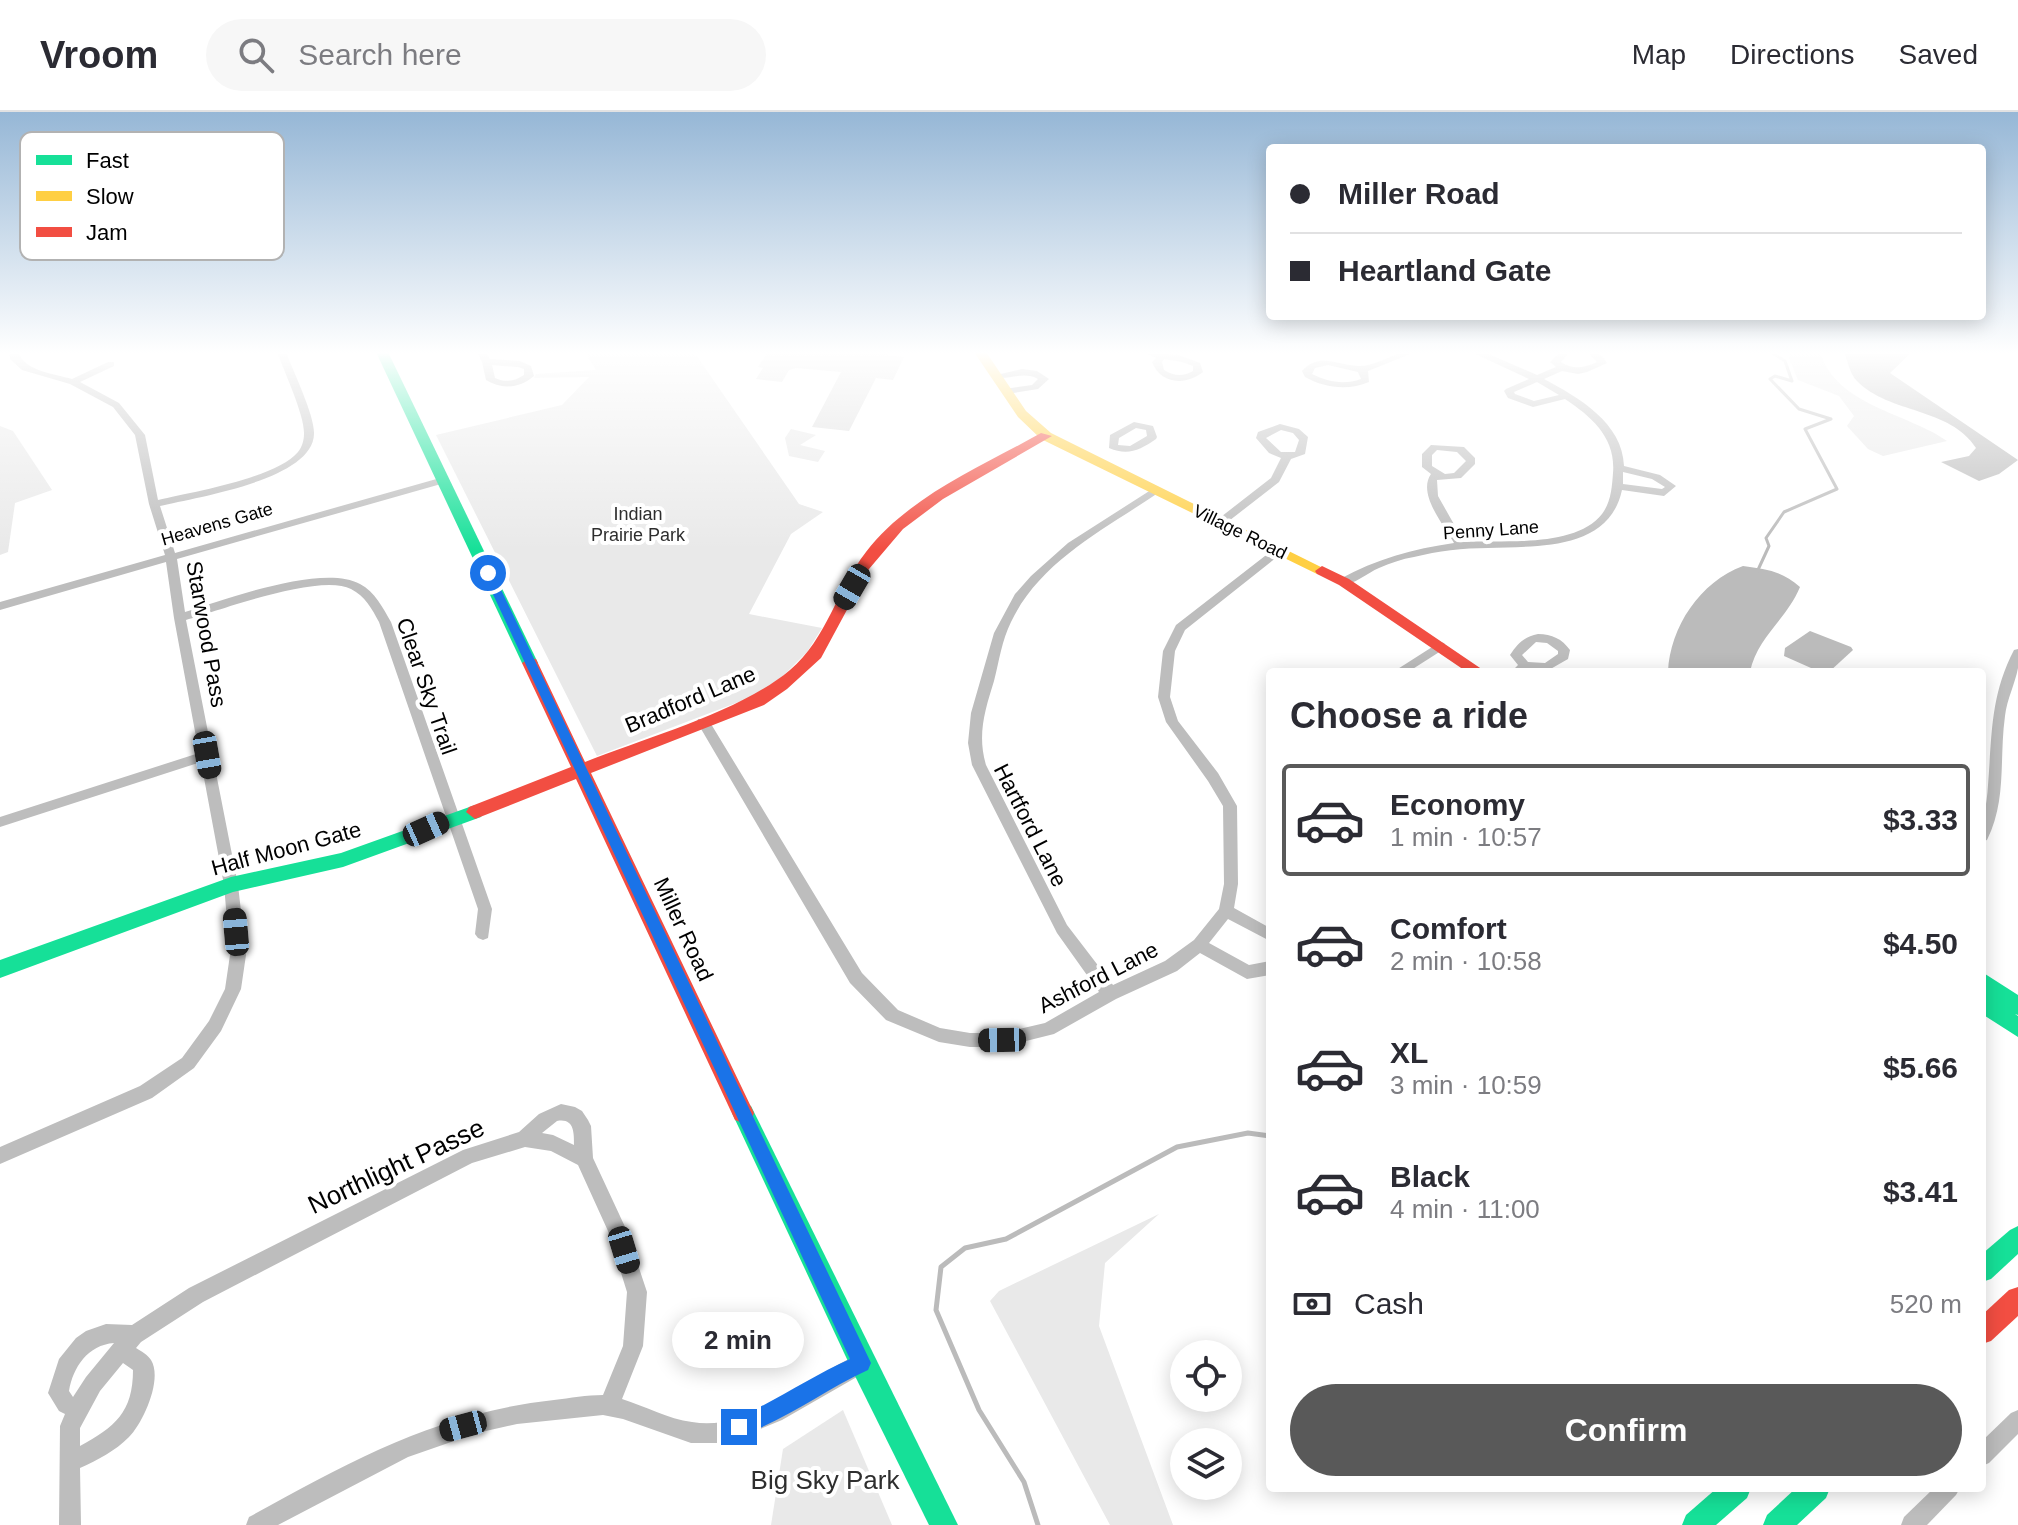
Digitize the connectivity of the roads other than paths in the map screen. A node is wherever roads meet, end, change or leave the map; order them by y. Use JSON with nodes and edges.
{"nodes":[{"id":1,"x":126,"y":418,"type":"edge"},
{"id":2,"x":306,"y":418,"type":"edge"},
{"id":3,"x":414,"y":418,"type":"edge"},
{"id":4,"x":1026,"y":418,"type":"edge"},
{"id":5,"x":1598,"y":418,"type":"edge"},
{"id":6,"x":1046,"y":436,"type":"junction"},
{"id":7,"x":1117,"y":449,"type":"dead end"},
{"id":8,"x":1287,"y":456,"type":"dead end"},
{"id":9,"x":1094,"y":461,"type":"junction"},
{"id":10,"x":1619,"y":468,"type":"junction"},
{"id":11,"x":1436,"y":474,"type":"dead end"},
{"id":12,"x":444,"y":480,"type":"junction"},
{"id":13,"x":1617,"y":486,"type":"junction"},
{"id":14,"x":1154,"y":491,"type":"junction"},
{"id":15,"x":154,"y":504,"type":"junction"},
{"id":16,"x":1221,"y":522,"type":"junction"},
{"id":17,"x":1461,"y":546,"type":"junction"},
{"id":18,"x":1278,"y":551,"type":"junction"},
{"id":19,"x":171,"y":556,"type":"junction"},
{"id":20,"x":1344,"y":582,"type":"junction"},
{"id":21,"x":0,"y":606,"type":"edge"},
{"id":22,"x":180,"y":618,"type":"junction"},
{"id":23,"x":1440,"y":646,"type":"junction"},
{"id":24,"x":2018,"y":653,"type":"edge"},
{"id":25,"x":1405,"y":668,"type":"edge"},
{"id":26,"x":1472,"y":668,"type":"edge"},
{"id":27,"x":703,"y":722,"type":"junction"},
{"id":28,"x":207,"y":755,"type":"junction"},
{"id":29,"x":582,"y":769,"type":"junction"},
{"id":30,"x":452,"y":818,"type":"junction"},
{"id":31,"x":0,"y":822,"type":"edge"},
{"id":32,"x":1986,"y":829,"type":"edge"},
{"id":33,"x":231,"y":885,"type":"junction"},
{"id":34,"x":1226,"y":911,"type":"junction"},
{"id":35,"x":1266,"y":933,"type":"edge"},
{"id":36,"x":483,"y":934,"type":"dead end"},
{"id":37,"x":1199,"y":945,"type":"junction"},
{"id":38,"x":0,"y":969,"type":"edge"},
{"id":39,"x":1266,"y":969,"type":"edge"},
{"id":40,"x":1986,"y":984,"type":"edge"},
{"id":41,"x":1110,"y":994,"type":"junction"},
{"id":42,"x":1986,"y":1005,"type":"edge"},
{"id":43,"x":2018,"y":1006,"type":"edge"},
{"id":44,"x":2018,"y":1028,"type":"edge"},
{"id":45,"x":525,"y":1139,"type":"junction"},
{"id":46,"x":0,"y":1156,"type":"edge"},
{"id":47,"x":584,"y":1159,"type":"junction"},
{"id":48,"x":2018,"y":1238,"type":"edge"},
{"id":49,"x":1986,"y":1266,"type":"edge"},
{"id":50,"x":2018,"y":1299,"type":"edge"},
{"id":51,"x":1986,"y":1328,"type":"edge"},
{"id":52,"x":128,"y":1342,"type":"junction"},
{"id":53,"x":862,"y":1363,"type":"junction"},
{"id":54,"x":609,"y":1405,"type":"junction"},
{"id":55,"x":78,"y":1410,"type":"junction"},
{"id":56,"x":2018,"y":1420,"type":"edge"},
{"id":57,"x":1986,"y":1452,"type":"edge"},
{"id":58,"x":69,"y":1463,"type":"junction"},
{"id":59,"x":1733,"y":1492,"type":"edge"},
{"id":60,"x":1812,"y":1492,"type":"edge"},
{"id":61,"x":1945,"y":1492,"type":"edge"},
{"id":62,"x":70,"y":1525,"type":"edge"},
{"id":63,"x":257,"y":1525,"type":"edge"},
{"id":64,"x":944,"y":1525,"type":"edge"},
{"id":65,"x":1696,"y":1525,"type":"edge"},
{"id":66,"x":1777,"y":1525,"type":"edge"},
{"id":67,"x":1912,"y":1525,"type":"edge"}],
"edges":[{"from":1,"to":15,"type":"street","name":"Starwood Pass"},
{"from":2,"to":15,"type":"street"},
{"from":3,"to":12,"type":"street","name":"Miller Road"},
{"from":4,"to":6,"type":"street","name":"Village Road"},
{"from":5,"to":10,"type":"street","name":"Penny Lane"},
{"from":6,"to":9,"type":"street","name":"Village Road"},
{"from":6,"to":27,"type":"street","name":"Bradford Lane"},
{"from":7,"to":9,"type":"street"},
{"from":8,"to":16,"type":"street"},
{"from":9,"to":14,"type":"street","name":"Village Road"},
{"from":10,"to":13,"type":"street","name":"Penny Lane"},
{"from":10,"to":13,"type":"street"},
{"from":11,"to":17,"type":"street"},
{"from":12,"to":19,"type":"street","name":"Heavens Gate"},
{"from":12,"to":29,"type":"street","name":"Miller Road"},
{"from":13,"to":17,"type":"street","name":"Penny Lane"},
{"from":14,"to":16,"type":"street","name":"Village Road"},
{"from":14,"to":41,"type":"street","name":"Hartford Lane"},
{"from":15,"to":19,"type":"street","name":"Starwood Pass"},
{"from":16,"to":18,"type":"street","name":"Village Road"},
{"from":17,"to":20,"type":"street","name":"Penny Lane"},
{"from":18,"to":20,"type":"street","name":"Village Road"},
{"from":18,"to":34,"type":"street"},
{"from":19,"to":21,"type":"street","name":"Heavens Gate"},
{"from":19,"to":22,"type":"street","name":"Starwood Pass"},
{"from":20,"to":23,"type":"street","name":"Village Road"},
{"from":22,"to":28,"type":"street","name":"Starwood Pass"},
{"from":22,"to":30,"type":"street","name":"Clear Sky Trail"},
{"from":23,"to":25,"type":"street"},
{"from":23,"to":26,"type":"street","name":"Village Road"},
{"from":24,"to":32,"type":"street"},
{"from":27,"to":29,"type":"street","name":"Bradford Lane"},
{"from":27,"to":41,"type":"street","name":"Ashford Lane"},
{"from":28,"to":31,"type":"street"},
{"from":28,"to":33,"type":"street","name":"Starwood Pass"},
{"from":29,"to":30,"type":"street","name":"Half Moon Gate"},
{"from":29,"to":53,"type":"street","name":"Miller Road"},
{"from":30,"to":33,"type":"street","name":"Half Moon Gate"},
{"from":30,"to":36,"type":"street","name":"Clear Sky Trail"},
{"from":33,"to":38,"type":"street","name":"Half Moon Gate"},
{"from":33,"to":46,"type":"street","name":"Starwood Pass"},
{"from":34,"to":35,"type":"street"},
{"from":34,"to":37,"type":"street","name":"Ashford Lane"},
{"from":37,"to":39,"type":"street"},
{"from":37,"to":41,"type":"street","name":"Ashford Lane"},
{"from":40,"to":43,"type":"street"},
{"from":42,"to":44,"type":"street"},
{"from":45,"to":47,"type":"street"},
{"from":45,"to":47,"type":"street"},
{"from":45,"to":52,"type":"street","name":"Northlight Passe"},
{"from":47,"to":54,"type":"street"},
{"from":48,"to":49,"type":"street"},
{"from":50,"to":51,"type":"street"},
{"from":52,"to":55,"type":"street","name":"Northlight Passe"},
{"from":52,"to":55,"type":"street","name":"Northlight Passe"},
{"from":52,"to":58,"type":"street"},
{"from":53,"to":54,"type":"street"},
{"from":53,"to":64,"type":"street","name":"Miller Road"},
{"from":54,"to":63,"type":"street"},
{"from":55,"to":58,"type":"street","name":"Northlight Passe"},
{"from":56,"to":57,"type":"street"},
{"from":58,"to":62,"type":"street","name":"Northlight Passe"},
{"from":59,"to":65,"type":"street"},
{"from":60,"to":66,"type":"street"},
{"from":61,"to":67,"type":"street"}]}
